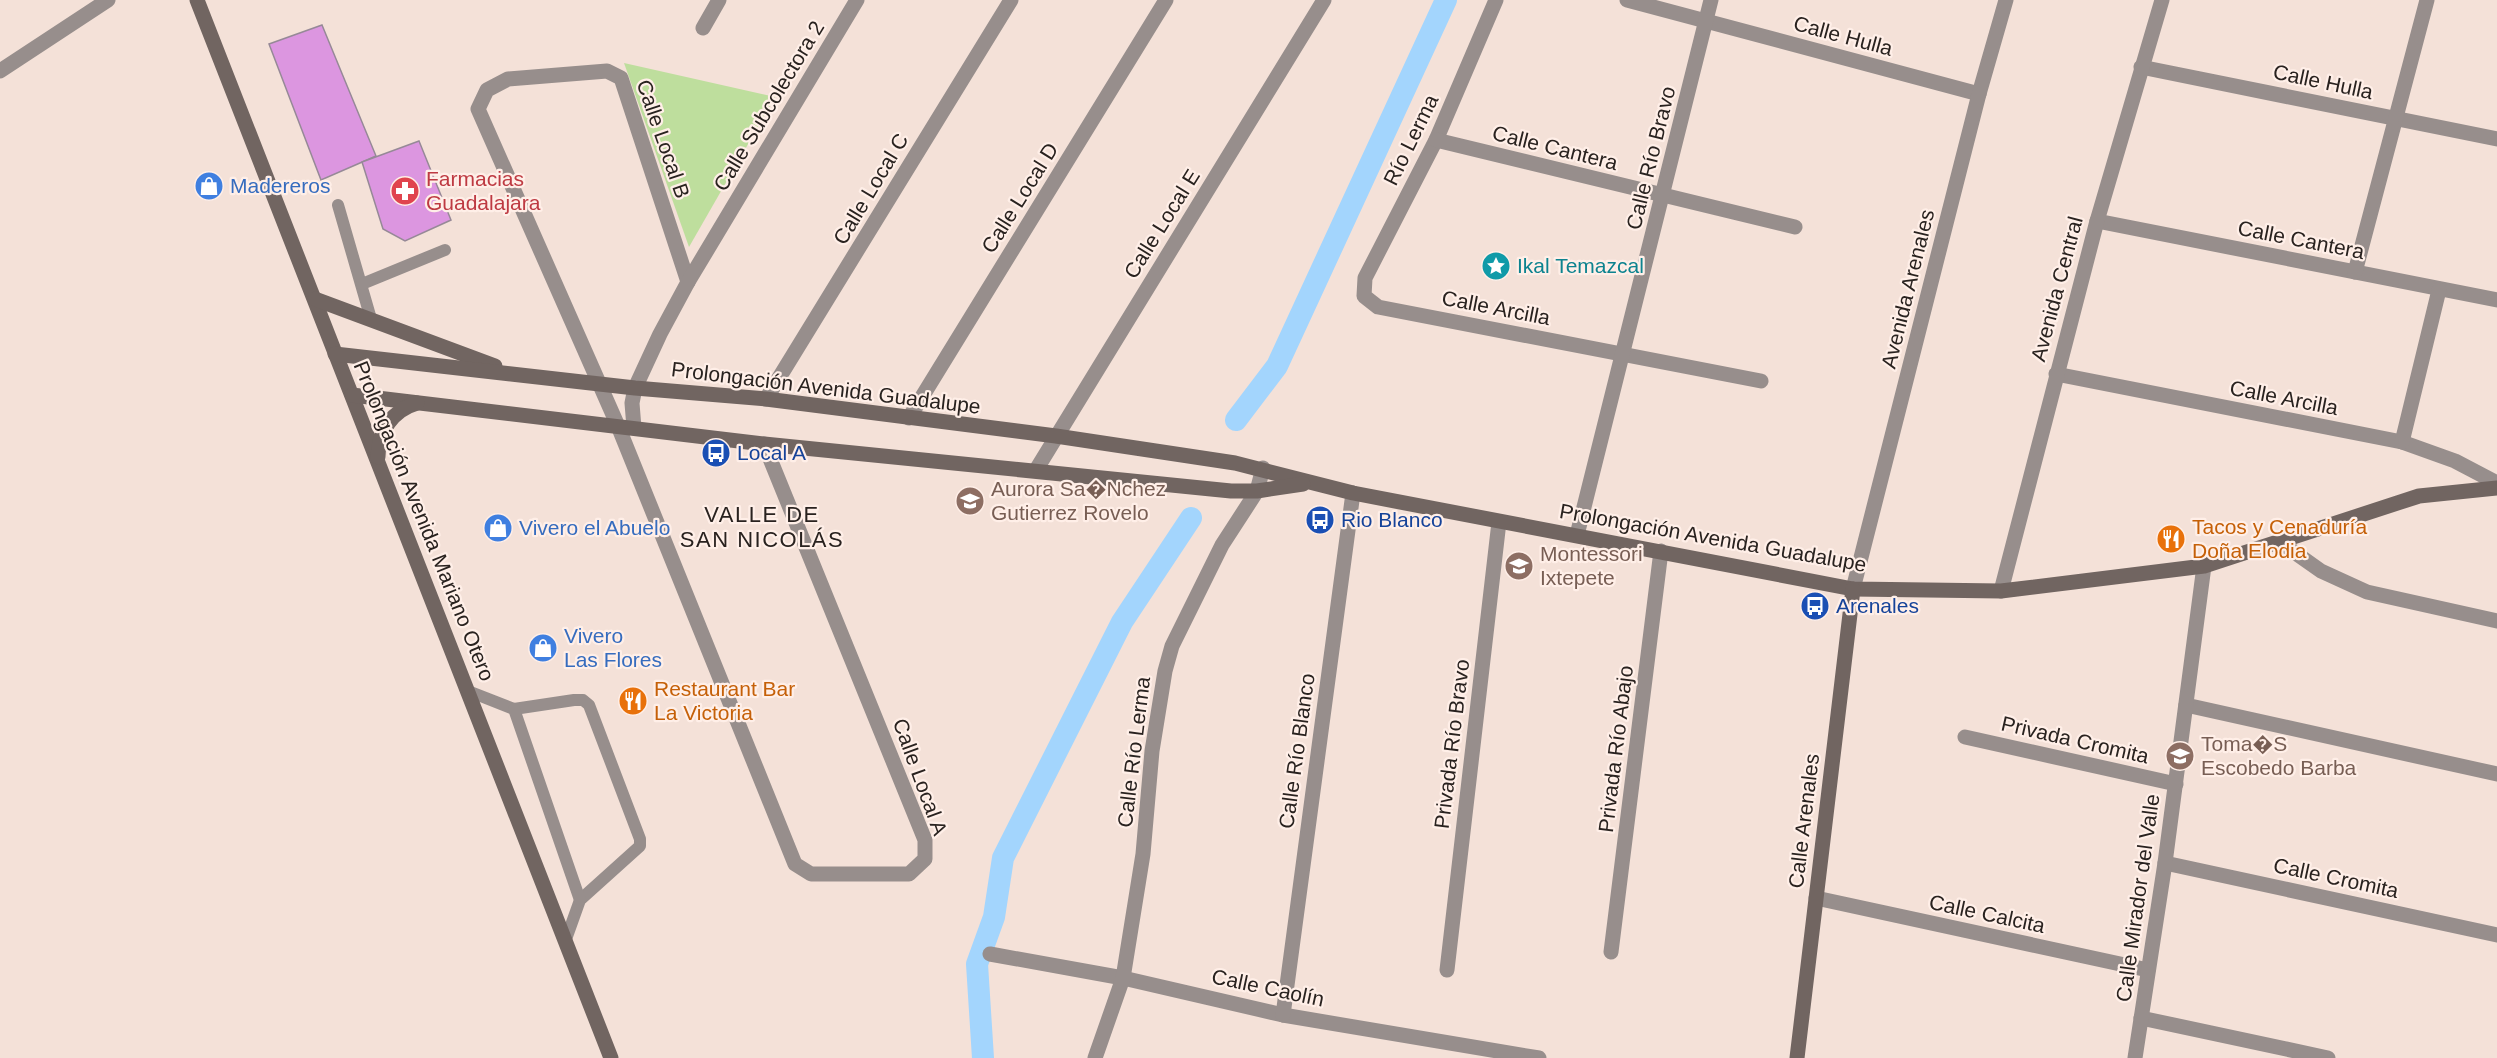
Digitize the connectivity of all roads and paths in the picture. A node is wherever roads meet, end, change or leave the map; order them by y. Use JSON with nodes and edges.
{"nodes":[{"id":1,"x":108,"y":0,"type":"edge"},
{"id":2,"x":197,"y":0,"type":"edge"},
{"id":3,"x":719,"y":0,"type":"edge"},
{"id":4,"x":857,"y":0,"type":"edge"},
{"id":5,"x":1011,"y":0,"type":"edge"},
{"id":6,"x":1166,"y":0,"type":"edge"},
{"id":7,"x":1324,"y":0,"type":"edge"},
{"id":8,"x":1496,"y":0,"type":"edge"},
{"id":9,"x":1627,"y":0,"type":"edge"},
{"id":10,"x":1711,"y":0,"type":"edge"},
{"id":11,"x":2006,"y":0,"type":"edge"},
{"id":12,"x":2162,"y":0,"type":"edge"},
{"id":13,"x":2427,"y":0,"type":"edge"},
{"id":14,"x":1706,"y":21,"type":"junction"},
{"id":15,"x":703,"y":28,"type":"dead end"},
{"id":16,"x":2141,"y":67,"type":"junction"},
{"id":17,"x":0,"y":71,"type":"edge"},
{"id":18,"x":1979,"y":94,"type":"junction"},
{"id":19,"x":2396,"y":118,"type":"junction"},
{"id":20,"x":2497,"y":139,"type":"edge"},
{"id":21,"x":1436,"y":140,"type":"junction"},
{"id":22,"x":1663,"y":196,"type":"junction"},
{"id":23,"x":338,"y":205,"type":"dead end"},
{"id":24,"x":2097,"y":221,"type":"junction"},
{"id":25,"x":1795,"y":227,"type":"dead end"},
{"id":26,"x":445,"y":250,"type":"dead end"},
{"id":27,"x":2355,"y":272,"type":"junction"},
{"id":28,"x":688,"y":282,"type":"junction"},
{"id":29,"x":362,"y":284,"type":"junction"},
{"id":30,"x":2439,"y":290,"type":"junction"},
{"id":31,"x":1364,"y":296,"type":"joint"},
{"id":32,"x":315,"y":299,"type":"junction"},
{"id":33,"x":2497,"y":300,"type":"edge"},
{"id":34,"x":371,"y":319,"type":"junction"},
{"id":35,"x":1623,"y":353,"type":"junction"},
{"id":36,"x":335,"y":354,"type":"junction"},
{"id":37,"x":517,"y":374,"type":"junction"},
{"id":38,"x":2056,"y":374,"type":"junction"},
{"id":39,"x":1761,"y":381,"type":"dead end"},
{"id":40,"x":598,"y":383,"type":"junction"},
{"id":41,"x":634,"y":388,"type":"junction"},
{"id":42,"x":352,"y":395,"type":"junction"},
{"id":43,"x":766,"y":399,"type":"junction"},
{"id":44,"x":421,"y":402,"type":"junction"},
{"id":45,"x":909,"y":418,"type":"junction"},
{"id":46,"x":618,"y":426,"type":"junction"},
{"id":47,"x":634,"y":428,"type":"junction"},
{"id":48,"x":1056,"y":436,"type":"junction"},
{"id":49,"x":2402,"y":442,"type":"junction"},
{"id":50,"x":764,"y":444,"type":"junction"},
{"id":51,"x":378,"y":460,"type":"junction"},
{"id":52,"x":1263,"y":468,"type":"junction"},
{"id":53,"x":1036,"y":470,"type":"junction"},
{"id":54,"x":1308,"y":483,"type":"junction"},
{"id":55,"x":2497,"y":485,"type":"edge"},
{"id":56,"x":1257,"y":491,"type":"junction"},
{"id":57,"x":1353,"y":493,"type":"junction"},
{"id":58,"x":1499,"y":522,"type":"junction"},
{"id":59,"x":1577,"y":535,"type":"junction"},
{"id":60,"x":2280,"y":542,"type":"junction"},
{"id":61,"x":1661,"y":551,"type":"junction"},
{"id":62,"x":2204,"y":566,"type":"junction"},
{"id":63,"x":1853,"y":589,"type":"junction"},
{"id":64,"x":2001,"y":591,"type":"junction"},
{"id":65,"x":2497,"y":621,"type":"edge"},
{"id":66,"x":468,"y":691,"type":"junction"},
{"id":67,"x":2186,"y":705,"type":"junction"},
{"id":68,"x":514,"y":709,"type":"junction"},
{"id":69,"x":1965,"y":737,"type":"dead end"},
{"id":70,"x":2497,"y":774,"type":"edge"},
{"id":71,"x":2176,"y":784,"type":"junction"},
{"id":72,"x":2165,"y":863,"type":"junction"},
{"id":73,"x":1816,"y":898,"type":"junction"},
{"id":74,"x":580,"y":900,"type":"junction"},
{"id":75,"x":2497,"y":935,"type":"edge"},
{"id":76,"x":565,"y":942,"type":"junction"},
{"id":77,"x":1611,"y":952,"type":"dead end"},
{"id":78,"x":990,"y":954,"type":"dead end"},
{"id":79,"x":1447,"y":970,"type":"dead end"},
{"id":80,"x":2148,"y":970,"type":"junction"},
{"id":81,"x":1123,"y":978,"type":"junction"},
{"id":82,"x":1283,"y":1015,"type":"junction"},
{"id":83,"x":2141,"y":1018,"type":"junction"},
{"id":84,"x":611,"y":1058,"type":"edge"},
{"id":85,"x":1095,"y":1058,"type":"edge"},
{"id":86,"x":1539,"y":1058,"type":"edge"},
{"id":87,"x":1797,"y":1058,"type":"edge"},
{"id":88,"x":2135,"y":1058,"type":"edge"},
{"id":89,"x":2328,"y":1058,"type":"edge"}],
"edges":[{"from":1,"to":17,"type":"street"},
{"from":2,"to":32,"type":"main road","name":"Prolongación Avenida Mariano Otero"},
{"from":3,"to":15,"type":"street"},
{"from":4,"to":28,"type":"street","name":"Calle Subcolectora 2"},
{"from":5,"to":43,"type":"street","name":"Calle Local C"},
{"from":6,"to":45,"type":"street","name":"Calle Local D"},
{"from":7,"to":48,"type":"street","name":"Calle Local E"},
{"from":8,"to":21,"type":"street","name":"Río Lerma"},
{"from":9,"to":14,"type":"street","name":"Calle Hulla"},
{"from":10,"to":14,"type":"street","name":"Calle Río Bravo"},
{"from":11,"to":18,"type":"street","name":"Avenida Arenales"},
{"from":12,"to":16,"type":"street","name":"Avenida Central"},
{"from":13,"to":19,"type":"street"},
{"from":14,"to":18,"type":"street","name":"Calle Hulla"},
{"from":14,"to":22,"type":"street","name":"Calle Río Bravo"},
{"from":16,"to":19,"type":"street","name":"Calle Hulla"},
{"from":16,"to":24,"type":"street","name":"Avenida Central"},
{"from":18,"to":63,"type":"street","name":"Avenida Arenales"},
{"from":19,"to":20,"type":"street","name":"Calle Hulla"},
{"from":19,"to":27,"type":"street"},
{"from":21,"to":22,"type":"street","name":"Calle Cantera"},
{"from":21,"to":31,"type":"street","name":"Río Lerma"},
{"from":22,"to":25,"type":"street","name":"Calle Cantera"},
{"from":22,"to":35,"type":"street","name":"Calle Río Bravo"},
{"from":23,"to":29,"type":"lane"},
{"from":24,"to":27,"type":"street","name":"Calle Cantera"},
{"from":24,"to":38,"type":"street","name":"Avenida Central"},
{"from":26,"to":29,"type":"lane"},
{"from":27,"to":30,"type":"street","name":"Calle Cantera"},
{"from":28,"to":40,"type":"street","name":"Calle Local B"},
{"from":28,"to":41,"type":"street","name":"Calle Subcolectora 2"},
{"from":29,"to":34,"type":"lane"},
{"from":30,"to":33,"type":"street","name":"Calle Cantera"},
{"from":30,"to":49,"type":"street"},
{"from":31,"to":35,"type":"street","name":"Calle Arcilla"},
{"from":32,"to":34,"type":"main road"},
{"from":32,"to":36,"type":"main road","name":"Prolongación Avenida Mariano Otero"},
{"from":34,"to":37,"type":"main road"},
{"from":35,"to":39,"type":"street","name":"Calle Arcilla"},
{"from":35,"to":59,"type":"street","name":"Calle Río Bravo"},
{"from":36,"to":37,"type":"main road","name":"Prolongación Avenida Guadalupe"},
{"from":36,"to":42,"type":"main road","name":"Prolongación Avenida Mariano Otero"},
{"from":37,"to":40,"type":"main road","name":"Prolongación Avenida Guadalupe"},
{"from":38,"to":49,"type":"street","name":"Calle Arcilla"},
{"from":38,"to":64,"type":"street","name":"Avenida Central"},
{"from":40,"to":41,"type":"main road","name":"Prolongación Avenida Guadalupe"},
{"from":40,"to":46,"type":"street","name":"Calle Local B"},
{"from":41,"to":43,"type":"main road","name":"Prolongación Avenida Guadalupe"},
{"from":41,"to":47,"type":"street","name":"Calle Subcolectora 2"},
{"from":42,"to":44,"type":"main road","name":"Prolongación Avenida Guadalupe"},
{"from":42,"to":51,"type":"main road","name":"Prolongación Avenida Mariano Otero"},
{"from":43,"to":45,"type":"main road","name":"Prolongación Avenida Guadalupe"},
{"from":44,"to":46,"type":"main road","name":"Prolongación Avenida Guadalupe"},
{"from":44,"to":51,"type":"main road"},
{"from":45,"to":48,"type":"main road","name":"Prolongación Avenida Guadalupe"},
{"from":46,"to":47,"type":"main road","name":"Prolongación Avenida Guadalupe"},
{"from":46,"to":50,"type":"street","name":"Calle Local A"},
{"from":47,"to":50,"type":"main road","name":"Prolongación Avenida Guadalupe"},
{"from":48,"to":52,"type":"main road","name":"Prolongación Avenida Guadalupe"},
{"from":48,"to":53,"type":"street","name":"Calle Local E"},
{"from":49,"to":55,"type":"street","name":"Calle Arcilla"},
{"from":50,"to":53,"type":"main road","name":"Prolongación Avenida Guadalupe"},
{"from":51,"to":66,"type":"main road","name":"Prolongación Avenida Mariano Otero"},
{"from":52,"to":54,"type":"main road","name":"Prolongación Avenida Guadalupe"},
{"from":52,"to":56,"type":"street","name":"Calle Río Lerma"},
{"from":53,"to":56,"type":"main road","name":"Prolongación Avenida Guadalupe"},
{"from":54,"to":56,"type":"main road","name":"Prolongación Avenida Guadalupe"},
{"from":54,"to":57,"type":"main road","name":"Prolongación Avenida Guadalupe"},
{"from":55,"to":60,"type":"main road","name":"Prolongación Avenida Guadalupe"},
{"from":56,"to":81,"type":"street","name":"Calle Río Lerma"},
{"from":57,"to":58,"type":"main road","name":"Prolongación Avenida Guadalupe"},
{"from":57,"to":82,"type":"street","name":"Calle Río Blanco"},
{"from":58,"to":59,"type":"main road","name":"Prolongación Avenida Guadalupe"},
{"from":58,"to":79,"type":"street","name":"Privada Río Bravo"},
{"from":59,"to":61,"type":"main road","name":"Prolongación Avenida Guadalupe"},
{"from":60,"to":62,"type":"main road","name":"Prolongación Avenida Guadalupe"},
{"from":60,"to":65,"type":"street"},
{"from":61,"to":63,"type":"main road","name":"Prolongación Avenida Guadalupe"},
{"from":61,"to":77,"type":"street","name":"Privada Río Abajo"},
{"from":62,"to":64,"type":"main road","name":"Prolongación Avenida Guadalupe"},
{"from":62,"to":67,"type":"street","name":"Calle Mirador del Valle"},
{"from":63,"to":64,"type":"main road","name":"Prolongación Avenida Guadalupe"},
{"from":63,"to":73,"type":"main road","name":"Calle Arenales"},
{"from":66,"to":68,"type":"lane"},
{"from":66,"to":76,"type":"main road","name":"Prolongación Avenida Mariano Otero"},
{"from":67,"to":70,"type":"street"},
{"from":67,"to":71,"type":"street","name":"Calle Mirador del Valle"},
{"from":68,"to":74,"type":"lane"},
{"from":68,"to":74,"type":"lane"},
{"from":69,"to":71,"type":"street","name":"Privada Cromita"},
{"from":71,"to":72,"type":"street","name":"Calle Mirador del Valle"},
{"from":72,"to":75,"type":"street","name":"Calle Cromita"},
{"from":72,"to":80,"type":"street","name":"Calle Mirador del Valle"},
{"from":73,"to":80,"type":"street","name":"Calle Calcita"},
{"from":73,"to":87,"type":"main road","name":"Calle Arenales"},
{"from":74,"to":76,"type":"lane"},
{"from":76,"to":84,"type":"main road","name":"Prolongación Avenida Mariano Otero"},
{"from":78,"to":81,"type":"street","name":"Calle Caolín"},
{"from":80,"to":83,"type":"street","name":"Calle Mirador del Valle"},
{"from":81,"to":82,"type":"street","name":"Calle Caolín"},
{"from":81,"to":85,"type":"street","name":"Calle Río Lerma"},
{"from":82,"to":86,"type":"street","name":"Calle Caolín"},
{"from":83,"to":88,"type":"street","name":"Calle Mirador del Valle"},
{"from":83,"to":89,"type":"street"}]}
